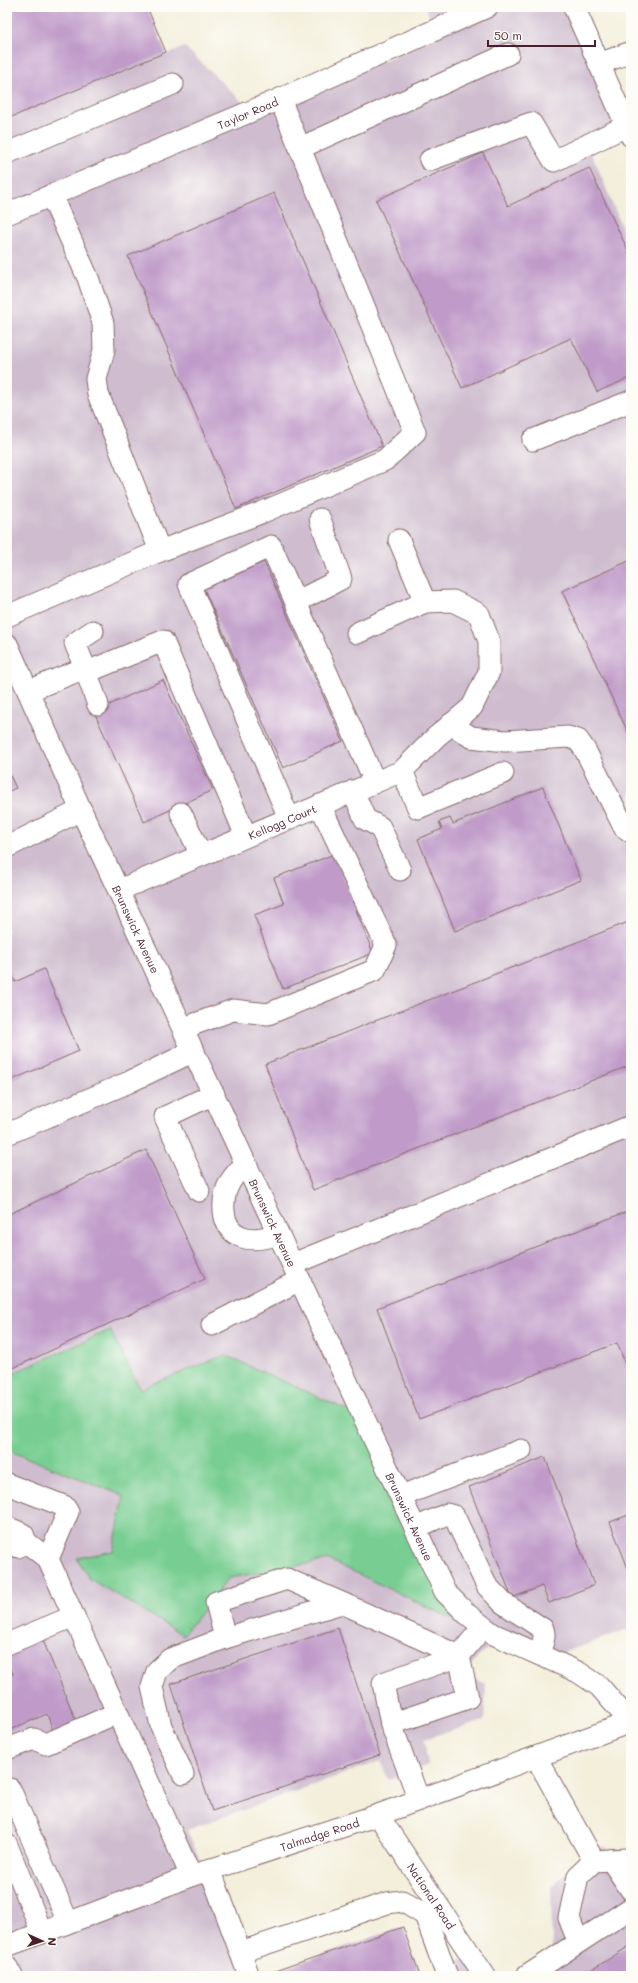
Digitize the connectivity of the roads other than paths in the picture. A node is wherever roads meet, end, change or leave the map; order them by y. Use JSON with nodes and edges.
{"nodes":[{"id":1,"x":487,"y":7,"type":"edge"},
{"id":2,"x":574,"y":7,"type":"edge"},
{"id":3,"x":446,"y":15,"type":"edge"},
{"id":4,"x":631,"y":52,"type":"edge"},
{"id":5,"x":508,"y":54,"type":"dead end"},
{"id":6,"x":599,"y":64,"type":"junction"},
{"id":7,"x":173,"y":84,"type":"dead end"},
{"id":8,"x":280,"y":99,"type":"junction"},
{"id":9,"x":629,"y":131,"type":"edge"},
{"id":10,"x":300,"y":148,"type":"junction"},
{"id":11,"x":7,"y":153,"type":"edge"},
{"id":12,"x":430,"y":160,"type":"dead end"},
{"id":13,"x":51,"y":195,"type":"junction"},
{"id":14,"x":7,"y":214,"type":"edge"},
{"id":15,"x":631,"y":401,"type":"edge"},
{"id":16,"x":533,"y":440,"type":"dead end"},
{"id":17,"x":320,"y":519,"type":"dead end"},
{"id":18,"x":399,"y":540,"type":"dead end"},
{"id":19,"x":160,"y":551,"type":"junction"},
{"id":20,"x":296,"y":602,"type":"junction"},
{"id":21,"x":425,"y":602,"type":"junction"},
{"id":22,"x":7,"y":616,"type":"edge"},
{"id":23,"x":93,"y":631,"type":"dead end"},
{"id":24,"x":357,"y":633,"type":"dead end"},
{"id":25,"x":7,"y":644,"type":"edge"},
{"id":26,"x":86,"y":670,"type":"junction"},
{"id":27,"x":28,"y":691,"type":"junction"},
{"id":28,"x":98,"y":705,"type":"dead end"},
{"id":29,"x":451,"y":724,"type":"junction"},
{"id":30,"x":402,"y":771,"type":"junction"},
{"id":31,"x":503,"y":773,"type":"dead end"},
{"id":32,"x":375,"y":782,"type":"junction"},
{"id":33,"x":353,"y":791,"type":"junction"},
{"id":34,"x":320,"y":805,"type":"junction"},
{"id":35,"x":81,"y":810,"type":"junction"},
{"id":36,"x":182,"y":813,"type":"dead end"},
{"id":37,"x":289,"y":818,"type":"junction"},
{"id":38,"x":631,"y":832,"type":"edge"},
{"id":39,"x":246,"y":836,"type":"junction"},
{"id":40,"x":7,"y":847,"type":"edge"},
{"id":41,"x":200,"y":855,"type":"junction"},
{"id":42,"x":400,"y":870,"type":"dead end"},
{"id":43,"x":119,"y":890,"type":"junction"},
{"id":44,"x":184,"y":1028,"type":"junction"},
{"id":45,"x":194,"y":1051,"type":"junction"},
{"id":46,"x":214,"y":1094,"type":"junction"},
{"id":47,"x":631,"y":1126,"type":"edge"},
{"id":48,"x":7,"y":1134,"type":"edge"},
{"id":49,"x":246,"y":1164,"type":"junction"},
{"id":50,"x":199,"y":1191,"type":"dead end"},
{"id":51,"x":280,"y":1235,"type":"junction"},
{"id":52,"x":297,"y":1272,"type":"junction"},
{"id":53,"x":212,"y":1325,"type":"dead end"},
{"id":54,"x":521,"y":1450,"type":"dead end"},
{"id":55,"x":7,"y":1484,"type":"edge"},
{"id":56,"x":401,"y":1496,"type":"junction"},
{"id":57,"x":7,"y":1527,"type":"edge"},
{"id":58,"x":415,"y":1528,"type":"junction"},
{"id":59,"x":17,"y":1543,"type":"edge"},
{"id":60,"x":48,"y":1559,"type":"junction"},
{"id":61,"x":342,"y":1603,"type":"junction"},
{"id":62,"x":74,"y":1616,"type":"junction"},
{"id":63,"x":483,"y":1627,"type":"junction"},
{"id":64,"x":225,"y":1638,"type":"junction"},
{"id":65,"x":7,"y":1644,"type":"edge"},
{"id":66,"x":538,"y":1654,"type":"junction"},
{"id":67,"x":459,"y":1656,"type":"junction"},
{"id":68,"x":117,"y":1713,"type":"junction"},
{"id":69,"x":631,"y":1722,"type":"edge"},
{"id":70,"x":391,"y":1724,"type":"junction"},
{"id":71,"x":7,"y":1750,"type":"edge"},
{"id":72,"x":536,"y":1757,"type":"junction"},
{"id":73,"x":183,"y":1774,"type":"dead end"},
{"id":74,"x":10,"y":1789,"type":"dead end"},
{"id":75,"x":419,"y":1800,"type":"junction"},
{"id":76,"x":378,"y":1815,"type":"junction"},
{"id":77,"x":7,"y":1845,"type":"edge"},
{"id":78,"x":602,"y":1860,"type":"junction"},
{"id":79,"x":631,"y":1860,"type":"edge"},
{"id":80,"x":210,"y":1869,"type":"junction"},
{"id":81,"x":190,"y":1876,"type":"junction"},
{"id":82,"x":631,"y":1890,"type":"edge"},
{"id":83,"x":631,"y":1908,"type":"edge"},
{"id":84,"x":68,"y":1922,"type":"junction"},
{"id":85,"x":42,"y":1933,"type":"junction"},
{"id":86,"x":578,"y":1941,"type":"junction"},
{"id":87,"x":7,"y":1946,"type":"edge"},
{"id":88,"x":242,"y":1952,"type":"junction"},
{"id":89,"x":7,"y":1967,"type":"edge"},
{"id":90,"x":12,"y":1976,"type":"edge"},
{"id":91,"x":249,"y":1976,"type":"edge"},
{"id":92,"x":447,"y":1976,"type":"edge"},
{"id":93,"x":485,"y":1976,"type":"edge"},
{"id":94,"x":527,"y":1976,"type":"edge"}],
"edges":[{"from":1,"to":3,"type":"street","name":"Taylor Road"},
{"from":2,"to":6,"type":"street"},
{"from":3,"to":8,"type":"street","name":"Taylor Road"},
{"from":4,"to":6,"type":"street"},
{"from":5,"to":10,"type":"street"},
{"from":6,"to":9,"type":"street"},
{"from":7,"to":11,"type":"street"},
{"from":8,"to":10,"type":"street"},
{"from":8,"to":13,"type":"street","name":"Taylor Road"},
{"from":9,"to":12,"type":"street"},
{"from":10,"to":19,"type":"street"},
{"from":13,"to":14,"type":"street","name":"Taylor Road"},
{"from":13,"to":19,"type":"street"},
{"from":15,"to":16,"type":"street"},
{"from":17,"to":20,"type":"street"},
{"from":18,"to":21,"type":"street"},
{"from":19,"to":22,"type":"street"},
{"from":20,"to":32,"type":"street"},
{"from":20,"to":37,"type":"street"},
{"from":21,"to":24,"type":"street"},
{"from":21,"to":29,"type":"street","name":"Kellogg Court"},
{"from":23,"to":26,"type":"street"},
{"from":25,"to":27,"type":"street","name":"Brunswick Avenue"},
{"from":26,"to":27,"type":"street"},
{"from":26,"to":28,"type":"street"},
{"from":26,"to":39,"type":"street"},
{"from":27,"to":35,"type":"street","name":"Brunswick Avenue"},
{"from":29,"to":30,"type":"street","name":"Kellogg Court"},
{"from":29,"to":38,"type":"street"},
{"from":30,"to":31,"type":"street"},
{"from":30,"to":32,"type":"street","name":"Kellogg Court"},
{"from":32,"to":33,"type":"street","name":"Kellogg Court"},
{"from":33,"to":34,"type":"street","name":"Kellogg Court"},
{"from":33,"to":42,"type":"street"},
{"from":34,"to":37,"type":"street","name":"Kellogg Court"},
{"from":34,"to":44,"type":"street"},
{"from":35,"to":40,"type":"street"},
{"from":35,"to":43,"type":"street","name":"Brunswick Avenue"},
{"from":36,"to":41,"type":"street"},
{"from":37,"to":39,"type":"street","name":"Kellogg Court"},
{"from":39,"to":41,"type":"street","name":"Kellogg Court"},
{"from":41,"to":43,"type":"street","name":"Kellogg Court"},
{"from":43,"to":44,"type":"street","name":"Brunswick Avenue"},
{"from":44,"to":45,"type":"street","name":"Brunswick Avenue"},
{"from":45,"to":46,"type":"street","name":"Brunswick Avenue"},
{"from":45,"to":48,"type":"street"},
{"from":46,"to":49,"type":"street","name":"Brunswick Avenue"},
{"from":46,"to":50,"type":"street"},
{"from":47,"to":52,"type":"street"},
{"from":49,"to":51,"type":"street","name":"Brunswick Avenue"},
{"from":49,"to":51,"type":"street"},
{"from":51,"to":52,"type":"street","name":"Brunswick Avenue"},
{"from":52,"to":53,"type":"street"},
{"from":52,"to":56,"type":"street","name":"Brunswick Avenue"},
{"from":54,"to":56,"type":"street"},
{"from":55,"to":60,"type":"street"},
{"from":56,"to":58,"type":"street","name":"Brunswick Avenue"},
{"from":57,"to":59,"type":"street"},
{"from":58,"to":63,"type":"street","name":"Brunswick Avenue"},
{"from":58,"to":66,"type":"street"},
{"from":59,"to":60,"type":"street"},
{"from":60,"to":62,"type":"street"},
{"from":61,"to":64,"type":"street"},
{"from":61,"to":64,"type":"street"},
{"from":61,"to":67,"type":"street"},
{"from":62,"to":65,"type":"street"},
{"from":62,"to":68,"type":"street"},
{"from":63,"to":66,"type":"street","name":"Brunswick Avenue"},
{"from":63,"to":67,"type":"street"},
{"from":64,"to":73,"type":"street"},
{"from":66,"to":69,"type":"street","name":"Brunswick Avenue"},
{"from":67,"to":70,"type":"street"},
{"from":67,"to":70,"type":"street"},
{"from":68,"to":71,"type":"street"},
{"from":68,"to":81,"type":"street"},
{"from":69,"to":72,"type":"street","name":"Talmadge Road"},
{"from":70,"to":75,"type":"street"},
{"from":72,"to":75,"type":"street","name":"Talmadge Road"},
{"from":72,"to":78,"type":"street"},
{"from":74,"to":84,"type":"street"},
{"from":75,"to":76,"type":"street","name":"Talmadge Road"},
{"from":76,"to":80,"type":"street","name":"Talmadge Road"},
{"from":76,"to":93,"type":"street","name":"National Road"},
{"from":77,"to":85,"type":"street"},
{"from":78,"to":79,"type":"street"},
{"from":78,"to":82,"type":"street"},
{"from":78,"to":86,"type":"street"},
{"from":80,"to":81,"type":"street","name":"Talmadge Road"},
{"from":80,"to":88,"type":"street"},
{"from":81,"to":84,"type":"street","name":"Talmadge Road"},
{"from":83,"to":86,"type":"street"},
{"from":84,"to":85,"type":"street","name":"Talmadge Road"},
{"from":85,"to":87,"type":"street","name":"Talmadge Road"},
{"from":86,"to":94,"type":"street"},
{"from":88,"to":91,"type":"street"},
{"from":88,"to":92,"type":"street"},
{"from":89,"to":90,"type":"street"}]}
